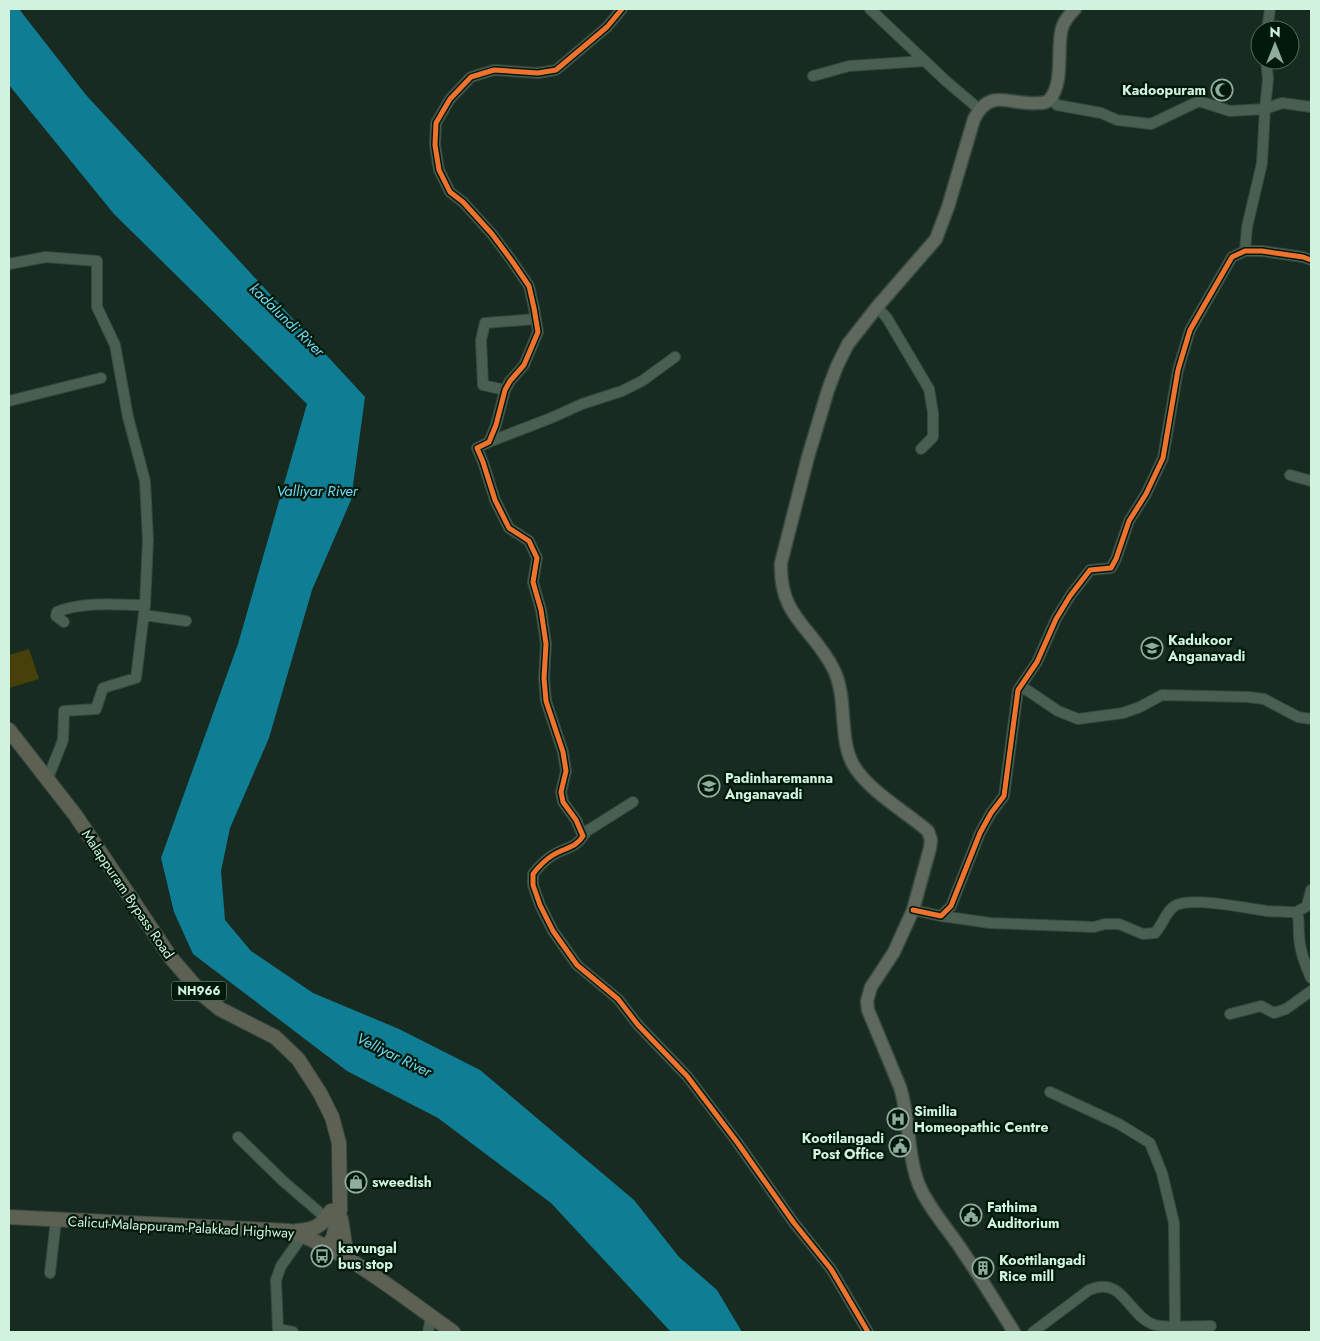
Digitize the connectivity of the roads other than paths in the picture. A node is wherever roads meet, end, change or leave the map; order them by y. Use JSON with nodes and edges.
{"nodes":[{"id":1,"x":622,"y":9,"type":"edge"},
{"id":2,"x":870,"y":9,"type":"edge"},
{"id":3,"x":1075,"y":9,"type":"edge"},
{"id":4,"x":925,"y":60,"type":"junction"},
{"id":5,"x":1267,"y":70,"type":"edge"},
{"id":6,"x":813,"y":76,"type":"dead end"},
{"id":7,"x":1051,"y":98,"type":"junction"},
{"id":8,"x":1311,"y":107,"type":"edge"},
{"id":9,"x":979,"y":109,"type":"junction"},
{"id":10,"x":1265,"y":109,"type":"junction"},
{"id":11,"x":1245,"y":250,"type":"junction"},
{"id":12,"x":1311,"y":260,"type":"edge"},
{"id":13,"x":9,"y":264,"type":"edge"},
{"id":14,"x":877,"y":307,"type":"junction"},
{"id":15,"x":536,"y":319,"type":"junction"},
{"id":16,"x":675,"y":357,"type":"dead end"},
{"id":17,"x":101,"y":378,"type":"dead end"},
{"id":18,"x":505,"y":390,"type":"junction"},
{"id":19,"x":9,"y":401,"type":"edge"},
{"id":20,"x":489,"y":442,"type":"junction"},
{"id":21,"x":920,"y":449,"type":"dead end"},
{"id":22,"x":1290,"y":476,"type":"dead end"},
{"id":23,"x":1311,"y":481,"type":"edge"},
{"id":24,"x":145,"y":610,"type":"junction"},
{"id":25,"x":186,"y":621,"type":"dead end"},
{"id":26,"x":64,"y":622,"type":"dead end"},
{"id":27,"x":1021,"y":686,"type":"junction"},
{"id":28,"x":1311,"y":719,"type":"edge"},
{"id":29,"x":9,"y":730,"type":"edge"},
{"id":30,"x":9,"y":744,"type":"edge"},
{"id":31,"x":48,"y":778,"type":"junction"},
{"id":32,"x":633,"y":802,"type":"dead end"},
{"id":33,"x":582,"y":836,"type":"junction"},
{"id":34,"x":1311,"y":890,"type":"edge"},
{"id":35,"x":913,"y":910,"type":"junction"},
{"id":36,"x":1295,"y":913,"type":"junction"},
{"id":37,"x":941,"y":916,"type":"junction"},
{"id":38,"x":1311,"y":978,"type":"edge"},
{"id":39,"x":1311,"y":992,"type":"edge"},
{"id":40,"x":1230,"y":1014,"type":"dead end"},
{"id":41,"x":1050,"y":1092,"type":"dead end"},
{"id":42,"x":238,"y":1137,"type":"dead end"},
{"id":43,"x":332,"y":1213,"type":"junction"},
{"id":44,"x":9,"y":1217,"type":"edge"},
{"id":45,"x":56,"y":1220,"type":"junction"},
{"id":46,"x":296,"y":1233,"type":"junction"},
{"id":47,"x":324,"y":1245,"type":"junction"},
{"id":48,"x":347,"y":1258,"type":"junction"},
{"id":49,"x":50,"y":1274,"type":"dead end"},
{"id":50,"x":431,"y":1317,"type":"junction"},
{"id":51,"x":1175,"y":1326,"type":"junction"},
{"id":52,"x":1211,"y":1326,"type":"dead end"},
{"id":53,"x":293,"y":1332,"type":"edge"},
{"id":54,"x":428,"y":1332,"type":"edge"},
{"id":55,"x":453,"y":1332,"type":"edge"},
{"id":56,"x":868,"y":1332,"type":"edge"},
{"id":57,"x":1014,"y":1332,"type":"edge"},
{"id":58,"x":1034,"y":1332,"type":"edge"}],
"edges":[{"from":1,"to":15,"type":"street"},
{"from":2,"to":4,"type":"street"},
{"from":3,"to":7,"type":"main road"},
{"from":4,"to":6,"type":"street"},
{"from":4,"to":9,"type":"street"},
{"from":5,"to":10,"type":"street"},
{"from":7,"to":9,"type":"main road"},
{"from":7,"to":10,"type":"street"},
{"from":8,"to":10,"type":"street"},
{"from":9,"to":14,"type":"main road"},
{"from":10,"to":11,"type":"street"},
{"from":11,"to":12,"type":"street"},
{"from":11,"to":27,"type":"street"},
{"from":13,"to":24,"type":"street"},
{"from":14,"to":21,"type":"street"},
{"from":14,"to":35,"type":"main road"},
{"from":15,"to":18,"type":"street"},
{"from":15,"to":18,"type":"street"},
{"from":16,"to":20,"type":"street"},
{"from":17,"to":19,"type":"street"},
{"from":18,"to":20,"type":"street"},
{"from":20,"to":33,"type":"street"},
{"from":22,"to":23,"type":"street"},
{"from":24,"to":25,"type":"street"},
{"from":24,"to":26,"type":"street"},
{"from":24,"to":31,"type":"street"},
{"from":27,"to":28,"type":"street"},
{"from":27,"to":37,"type":"street"},
{"from":29,"to":31,"type":"highway","name":"Malappuram Bypass Road","number":"NH966"},
{"from":30,"to":43,"type":"highway","name":"Malappuram Bypass Road","number":"NH966"},
{"from":31,"to":43,"type":"highway","name":"Malappuram Bypass Road","number":"NH966"},
{"from":32,"to":33,"type":"street"},
{"from":33,"to":56,"type":"street"},
{"from":34,"to":36,"type":"street"},
{"from":35,"to":37,"type":"street"},
{"from":35,"to":57,"type":"main road"},
{"from":36,"to":37,"type":"street"},
{"from":36,"to":38,"type":"street"},
{"from":39,"to":40,"type":"street"},
{"from":41,"to":51,"type":"street"},
{"from":42,"to":43,"type":"street"},
{"from":43,"to":46,"type":"highway"},
{"from":43,"to":47,"type":"highway","name":"Malappuram Bypass Road","number":"NH966"},
{"from":43,"to":48,"type":"highway","number":"NH966"},
{"from":44,"to":45,"type":"highway","name":"Calicut-Malappuram-Palakkad Highway"},
{"from":45,"to":46,"type":"highway","name":"Calicut-Malappuram-Palakkad Highway"},
{"from":45,"to":49,"type":"street"},
{"from":46,"to":47,"type":"highway","name":"Calicut-Malappuram-Palakkad Highway"},
{"from":46,"to":53,"type":"street"},
{"from":47,"to":48,"type":"highway","name":"Calicut-Malappuram-Palakkad Highway"},
{"from":48,"to":50,"type":"highway","name":"Calicut-Malappuram-Palakkad Highway"},
{"from":50,"to":54,"type":"street"},
{"from":50,"to":55,"type":"highway","name":"Calicut-Malappuram-Palakkad Highway"},
{"from":51,"to":52,"type":"street"},
{"from":51,"to":58,"type":"street"}]}
